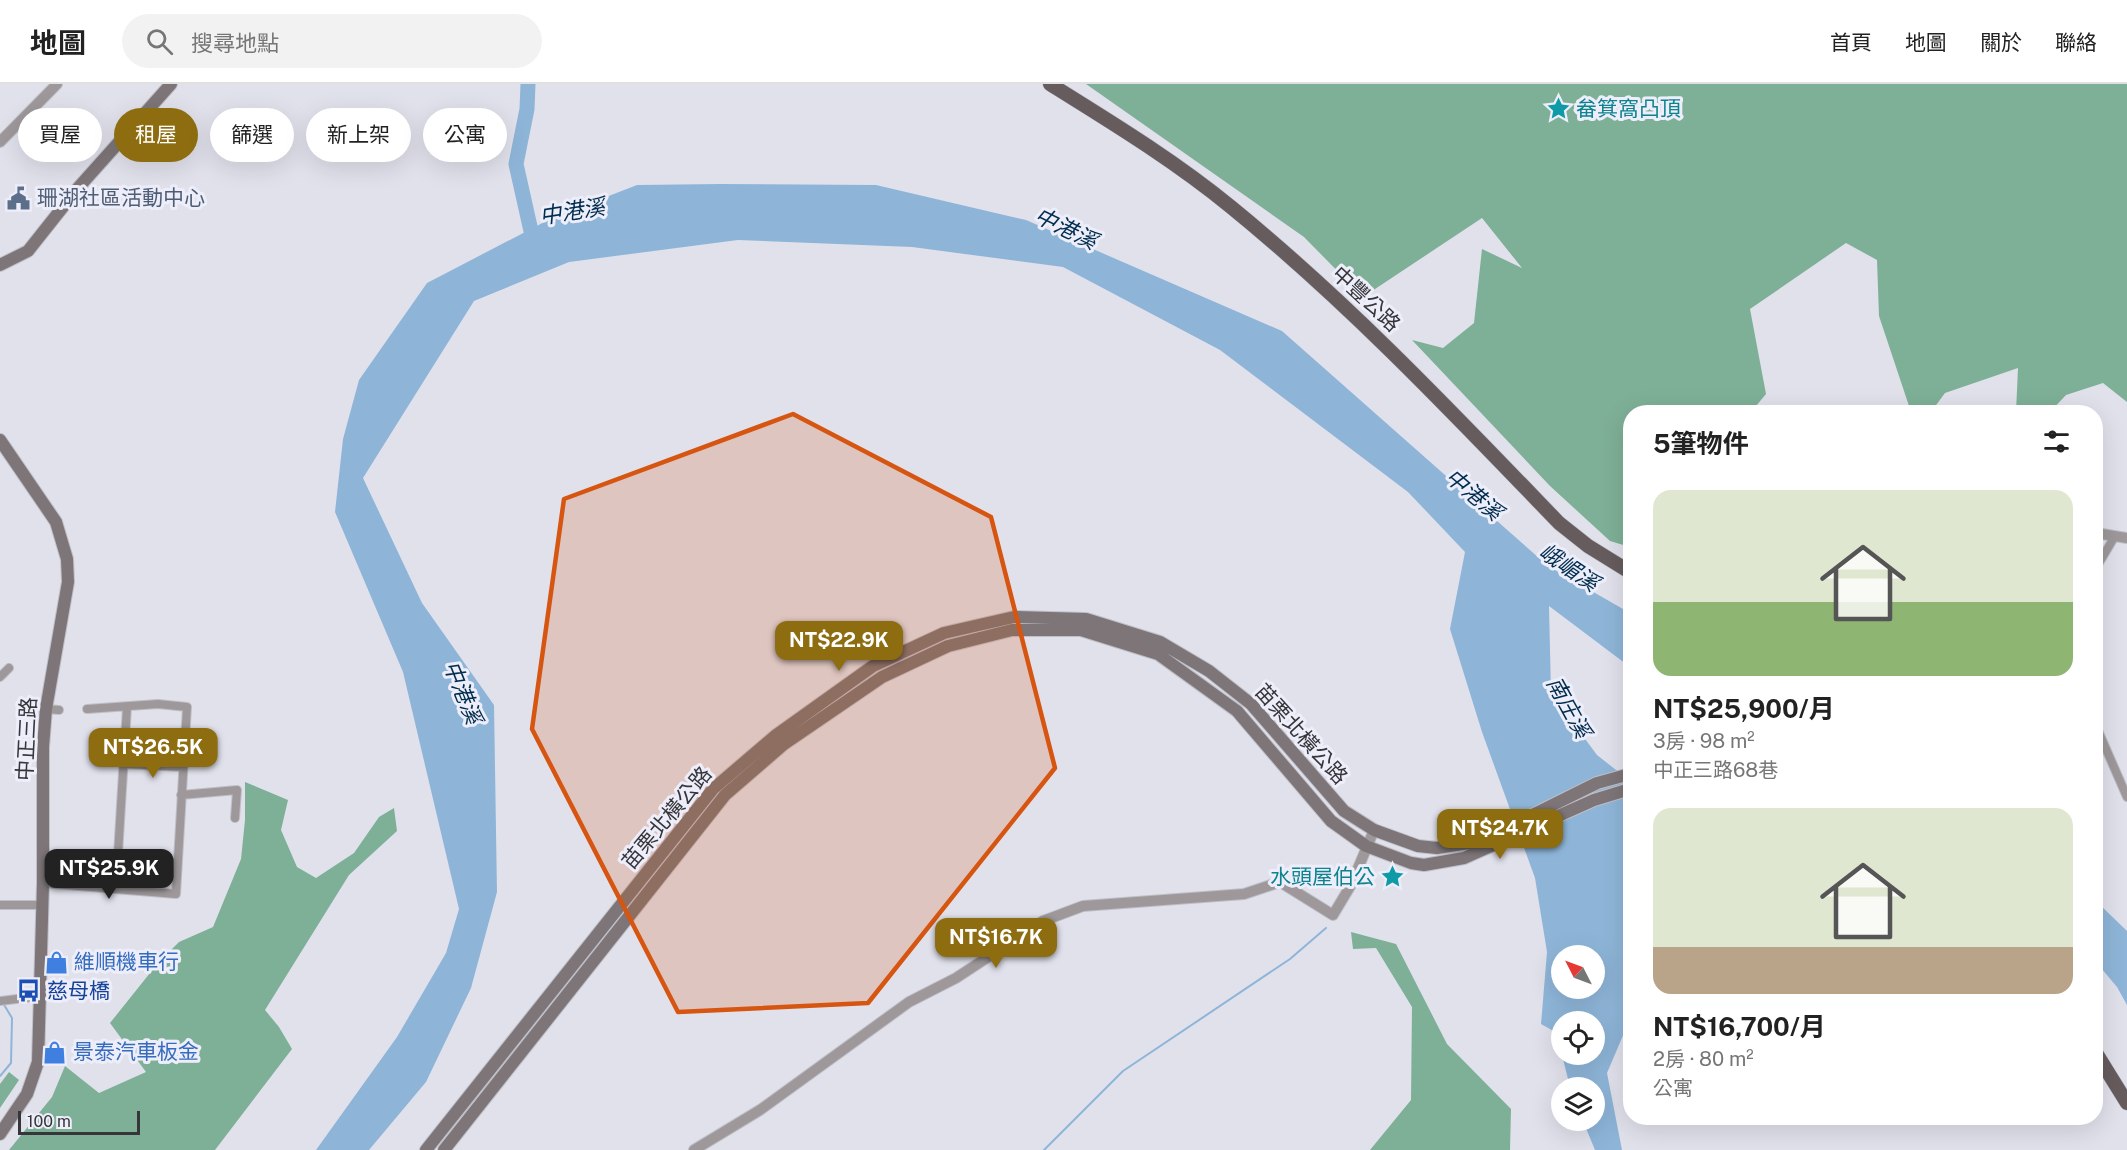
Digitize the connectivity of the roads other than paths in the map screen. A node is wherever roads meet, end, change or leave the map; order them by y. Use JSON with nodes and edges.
{"nodes":[{"id":1,"x":57,"y":84,"type":"edge"},
{"id":2,"x":171,"y":84,"type":"edge"},
{"id":3,"x":1050,"y":84,"type":"edge"},
{"id":4,"x":0,"y":142,"type":"edge"},
{"id":5,"x":0,"y":265,"type":"edge"},
{"id":6,"x":0,"y":440,"type":"edge"},
{"id":7,"x":2103,"y":534,"type":"edge"},
{"id":8,"x":2121,"y":537,"type":"edge"},
{"id":9,"x":2103,"y":559,"type":"edge"},
{"id":10,"x":1623,"y":568,"type":"edge"},
{"id":11,"x":9,"y":668,"type":"dead end"},
{"id":12,"x":0,"y":677,"type":"edge"},
{"id":13,"x":127,"y":707,"type":"junction"},
{"id":14,"x":87,"y":709,"type":"dead end"},
{"id":15,"x":2103,"y":742,"type":"edge"},
{"id":16,"x":124,"y":764,"type":"junction"},
{"id":17,"x":183,"y":767,"type":"junction"},
{"id":18,"x":1623,"y":776,"type":"edge"},
{"id":19,"x":1623,"y":791,"type":"edge"},
{"id":20,"x":182,"y":795,"type":"junction"},
{"id":21,"x":2127,"y":797,"type":"edge"},
{"id":22,"x":235,"y":818,"type":"dead end"},
{"id":23,"x":1374,"y":830,"type":"junction"},
{"id":24,"x":1366,"y":846,"type":"junction"},
{"id":25,"x":43,"y":884,"type":"junction"},
{"id":26,"x":116,"y":887,"type":"junction"},
{"id":27,"x":0,"y":905,"type":"edge"},
{"id":28,"x":42,"y":905,"type":"junction"},
{"id":29,"x":41,"y":996,"type":"junction"},
{"id":30,"x":0,"y":1001,"type":"edge"},
{"id":31,"x":2103,"y":1064,"type":"edge"},
{"id":32,"x":2127,"y":1103,"type":"edge"},
{"id":33,"x":0,"y":1134,"type":"edge"},
{"id":34,"x":426,"y":1150,"type":"edge"},
{"id":35,"x":444,"y":1150,"type":"edge"},
{"id":36,"x":694,"y":1150,"type":"edge"}],
"edges":[{"from":1,"to":4,"type":"street"},
{"from":2,"to":5,"type":"main road"},
{"from":3,"to":10,"type":"main road","name":"中豐公路"},
{"from":6,"to":25,"type":"main road","name":"中正三路"},
{"from":7,"to":8,"type":"street"},
{"from":8,"to":9,"type":"street"},
{"from":11,"to":12,"type":"street"},
{"from":13,"to":14,"type":"street"},
{"from":13,"to":16,"type":"street"},
{"from":13,"to":17,"type":"street"},
{"from":15,"to":21,"type":"street"},
{"from":16,"to":17,"type":"street"},
{"from":16,"to":26,"type":"street"},
{"from":17,"to":20,"type":"street"},
{"from":18,"to":23,"type":"main road","name":"苗栗北橫公路"},
{"from":19,"to":24,"type":"main road","name":"苗栗北橫公路"},
{"from":20,"to":22,"type":"street"},
{"from":20,"to":26,"type":"street"},
{"from":23,"to":24,"type":"street"},
{"from":23,"to":34,"type":"main road","name":"苗栗北橫公路"},
{"from":24,"to":35,"type":"main road","name":"苗栗北橫公路"},
{"from":24,"to":36,"type":"street"},
{"from":25,"to":26,"type":"street"},
{"from":25,"to":28,"type":"main road","name":"中正三路"},
{"from":27,"to":28,"type":"street"},
{"from":28,"to":29,"type":"main road","name":"中正三路"},
{"from":29,"to":30,"type":"street"},
{"from":29,"to":33,"type":"main road","name":"中正三路"},
{"from":31,"to":32,"type":"main road"}]}
